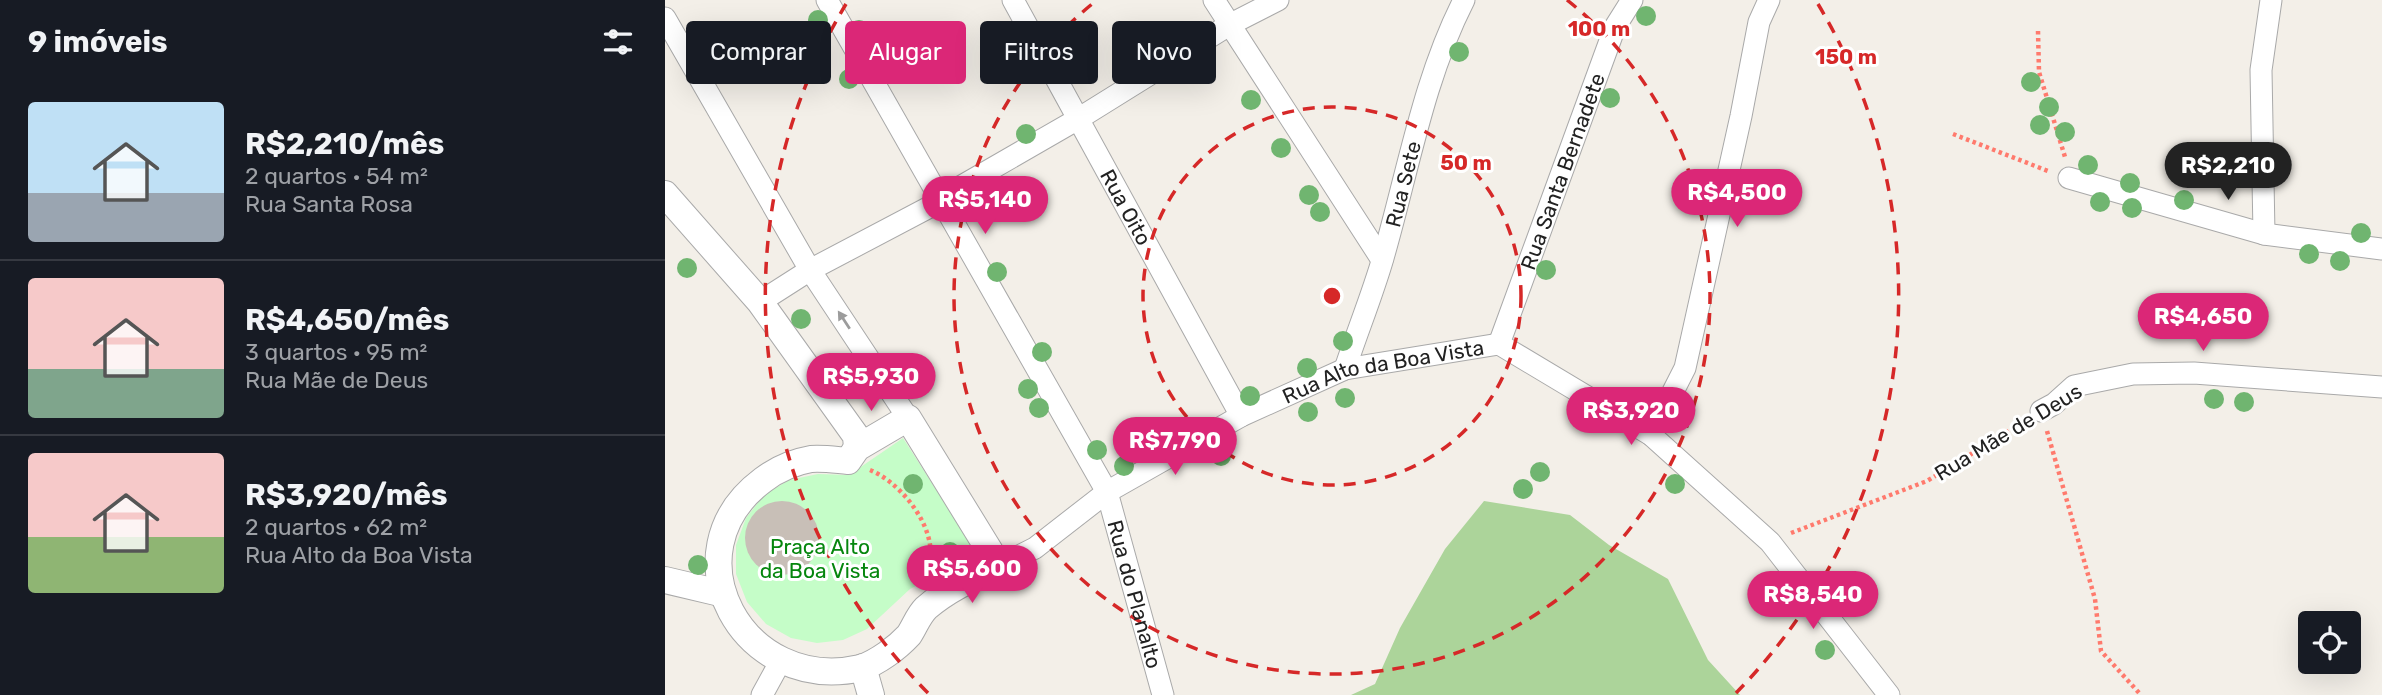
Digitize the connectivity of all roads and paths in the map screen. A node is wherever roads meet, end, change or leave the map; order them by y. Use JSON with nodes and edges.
{"nodes":[{"id":1,"x":827,"y":0,"type":"edge"},
{"id":2,"x":1013,"y":0,"type":"edge"},
{"id":3,"x":1214,"y":0,"type":"edge"},
{"id":4,"x":1278,"y":0,"type":"edge"},
{"id":5,"x":1464,"y":0,"type":"edge"},
{"id":6,"x":1632,"y":0,"type":"edge"},
{"id":7,"x":1769,"y":0,"type":"edge"},
{"id":8,"x":2271,"y":0,"type":"edge"},
{"id":9,"x":665,"y":18,"type":"edge"},
{"id":10,"x":1229,"y":25,"type":"junction"},
{"id":11,"x":2038,"y":31,"type":"dead end"},
{"id":12,"x":1078,"y":120,"type":"junction"},
{"id":13,"x":1953,"y":134,"type":"dead end"},
{"id":14,"x":2069,"y":178,"type":"junction"},
{"id":15,"x":665,"y":194,"type":"edge"},
{"id":16,"x":941,"y":201,"type":"junction"},
{"id":17,"x":2264,"y":234,"type":"junction"},
{"id":18,"x":2382,"y":249,"type":"edge"},
{"id":19,"x":1382,"y":260,"type":"junction"},
{"id":20,"x":810,"y":270,"type":"junction"},
{"id":21,"x":760,"y":302,"type":"junction"},
{"id":22,"x":1499,"y":344,"type":"junction"},
{"id":23,"x":1345,"y":369,"type":"junction"},
{"id":24,"x":2382,"y":387,"type":"edge"},
{"id":25,"x":2041,"y":411,"type":"junction"},
{"id":26,"x":1241,"y":416,"type":"junction"},
{"id":27,"x":908,"y":418,"type":"junction"},
{"id":28,"x":1651,"y":435,"type":"junction"},
{"id":29,"x":853,"y":455,"type":"junction"},
{"id":30,"x":1107,"y":492,"type":"junction"},
{"id":31,"x":1770,"y":542,"type":"junction"},
{"id":32,"x":999,"y":566,"type":"junction"},
{"id":33,"x":665,"y":580,"type":"edge"},
{"id":34,"x":720,"y":593,"type":"junction"},
{"id":35,"x":923,"y":611,"type":"junction"},
{"id":36,"x":779,"y":664,"type":"junction"},
{"id":37,"x":863,"y":667,"type":"junction"},
{"id":38,"x":838,"y":684,"type":"edge"},
{"id":39,"x":762,"y":695,"type":"edge"},
{"id":40,"x":871,"y":695,"type":"edge"},
{"id":41,"x":1163,"y":695,"type":"edge"},
{"id":42,"x":1889,"y":695,"type":"edge"},
{"id":43,"x":2141,"y":695,"type":"edge"}],
"edges":[{"from":1,"to":16,"type":"street","name":"Rua do Planalto"},
{"from":2,"to":12,"type":"street","name":"Rua Oito"},
{"from":3,"to":10,"type":"street"},
{"from":4,"to":10,"type":"street"},
{"from":5,"to":19,"type":"street","name":"Rua Sete"},
{"from":6,"to":22,"type":"street","name":"Rua Santa Bernadete"},
{"from":7,"to":28,"type":"street"},
{"from":8,"to":17,"type":"street"},
{"from":9,"to":20,"type":"street"},
{"from":10,"to":12,"type":"street"},
{"from":10,"to":19,"type":"street"},
{"from":11,"to":14,"type":"path"},
{"from":12,"to":16,"type":"street"},
{"from":12,"to":26,"type":"street","name":"Rua Oito"},
{"from":13,"to":14,"type":"path"},
{"from":14,"to":17,"type":"street"},
{"from":15,"to":21,"type":"street"},
{"from":16,"to":20,"type":"street"},
{"from":16,"to":30,"type":"street","name":"Rua do Planalto"},
{"from":17,"to":18,"type":"street"},
{"from":19,"to":23,"type":"street","name":"Rua Sete"},
{"from":20,"to":21,"type":"street"},
{"from":27,"to":20,"type":"street","one_way":true},
{"from":21,"to":29,"type":"street"},
{"from":22,"to":23,"type":"street","name":"Rua Alto da Boa Vista"},
{"from":22,"to":28,"type":"street","name":"Rua Alto da Boa Vista"},
{"from":23,"to":26,"type":"street","name":"Rua Alto da Boa Vista"},
{"from":24,"to":25,"type":"street","name":"Rua Mãe de Deus"},
{"from":25,"to":31,"type":"path","name":"Rua Mãe de Deus"},
{"from":25,"to":43,"type":"path"},
{"from":26,"to":30,"type":"street","name":"Rua Alto da Boa Vista"},
{"from":27,"to":29,"type":"street"},
{"from":27,"to":32,"type":"street"},
{"from":28,"to":31,"type":"street","name":"Rua Alto da Boa Vista"},
{"from":29,"to":34,"type":"street"},
{"from":29,"to":35,"type":"path"},
{"from":30,"to":32,"type":"street","name":"Rua Alto da Boa Vista"},
{"from":30,"to":41,"type":"street","name":"Rua do Planalto"},
{"from":31,"to":42,"type":"street","name":"Rua Alto da Boa Vista"},
{"from":32,"to":35,"type":"street","name":"Rua Alto da Boa Vista"},
{"from":33,"to":34,"type":"street"},
{"from":34,"to":36,"type":"street"},
{"from":35,"to":37,"type":"street"},
{"from":36,"to":38,"type":"street"},
{"from":36,"to":39,"type":"street"},
{"from":37,"to":38,"type":"street"},
{"from":37,"to":40,"type":"street"}]}
